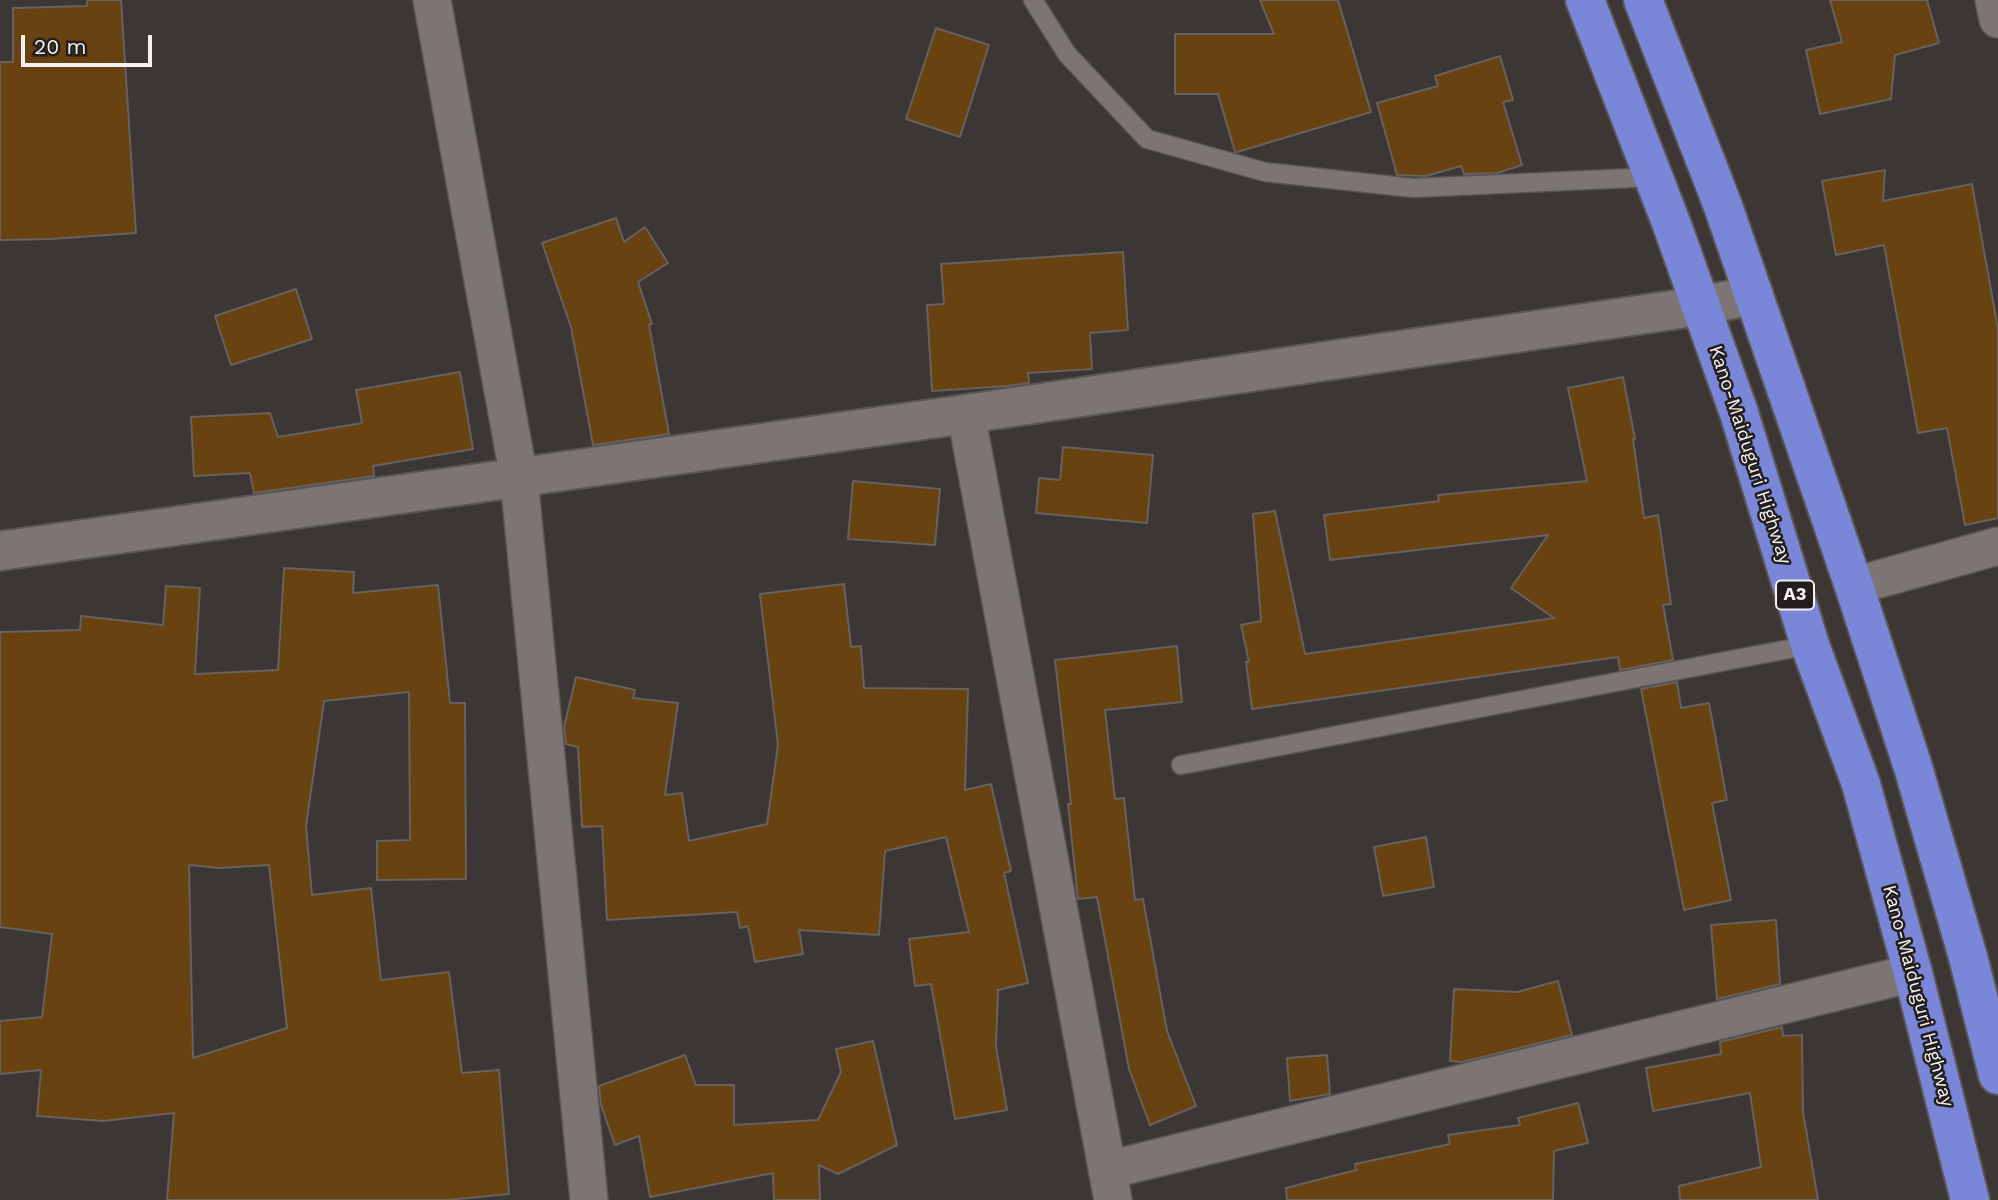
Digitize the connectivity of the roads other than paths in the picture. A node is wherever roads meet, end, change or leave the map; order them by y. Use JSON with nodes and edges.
{"nodes":[{"id":1,"x":432,"y":0,"type":"edge"},
{"id":2,"x":1033,"y":0,"type":"edge"},
{"id":3,"x":1585,"y":0,"type":"edge"},
{"id":4,"x":1643,"y":0,"type":"edge"},
{"id":5,"x":1994,"y":0,"type":"edge"},
{"id":6,"x":1998,"y":19,"type":"edge"},
{"id":7,"x":1654,"y":177,"type":"junction"},
{"id":8,"x":1754,"y":295,"type":"junction"},
{"id":9,"x":1700,"y":306,"type":"junction"},
{"id":10,"x":966,"y":414,"type":"junction"},
{"id":11,"x":519,"y":478,"type":"junction"},
{"id":12,"x":1998,"y":546,"type":"edge"},
{"id":13,"x":0,"y":551,"type":"edge"},
{"id":14,"x":1854,"y":586,"type":"junction"},
{"id":15,"x":1810,"y":645,"type":"junction"},
{"id":16,"x":1181,"y":765,"type":"dead end"},
{"id":17,"x":1913,"y":973,"type":"junction"},
{"id":18,"x":1998,"y":1075,"type":"edge"},
{"id":19,"x":1110,"y":1185,"type":"edge"},
{"id":20,"x":589,"y":1200,"type":"edge"},
{"id":21,"x":1970,"y":1200,"type":"edge"}],
"edges":[{"from":1,"to":11,"type":"street"},
{"from":2,"to":7,"type":"lane"},
{"from":3,"to":7,"type":"highway","name":"Kano-Maiduguri Highway","number":"A3"},
{"from":4,"to":8,"type":"highway"},
{"from":5,"to":6,"type":"street"},
{"from":7,"to":9,"type":"highway","name":"Kano-Maiduguri Highway","number":"A3"},
{"from":8,"to":9,"type":"street"},
{"from":8,"to":14,"type":"highway"},
{"from":9,"to":10,"type":"street"},
{"from":9,"to":15,"type":"highway","name":"Kano-Maiduguri Highway","number":"A3"},
{"from":10,"to":11,"type":"street"},
{"from":10,"to":19,"type":"street"},
{"from":11,"to":13,"type":"street"},
{"from":11,"to":20,"type":"street"},
{"from":12,"to":14,"type":"street"},
{"from":14,"to":18,"type":"highway"},
{"from":15,"to":16,"type":"lane"},
{"from":15,"to":17,"type":"highway","name":"Kano-Maiduguri Highway","number":"A3"},
{"from":17,"to":19,"type":"street"},
{"from":17,"to":21,"type":"highway","name":"Kano-Maiduguri Highway","number":"A3"}]}
